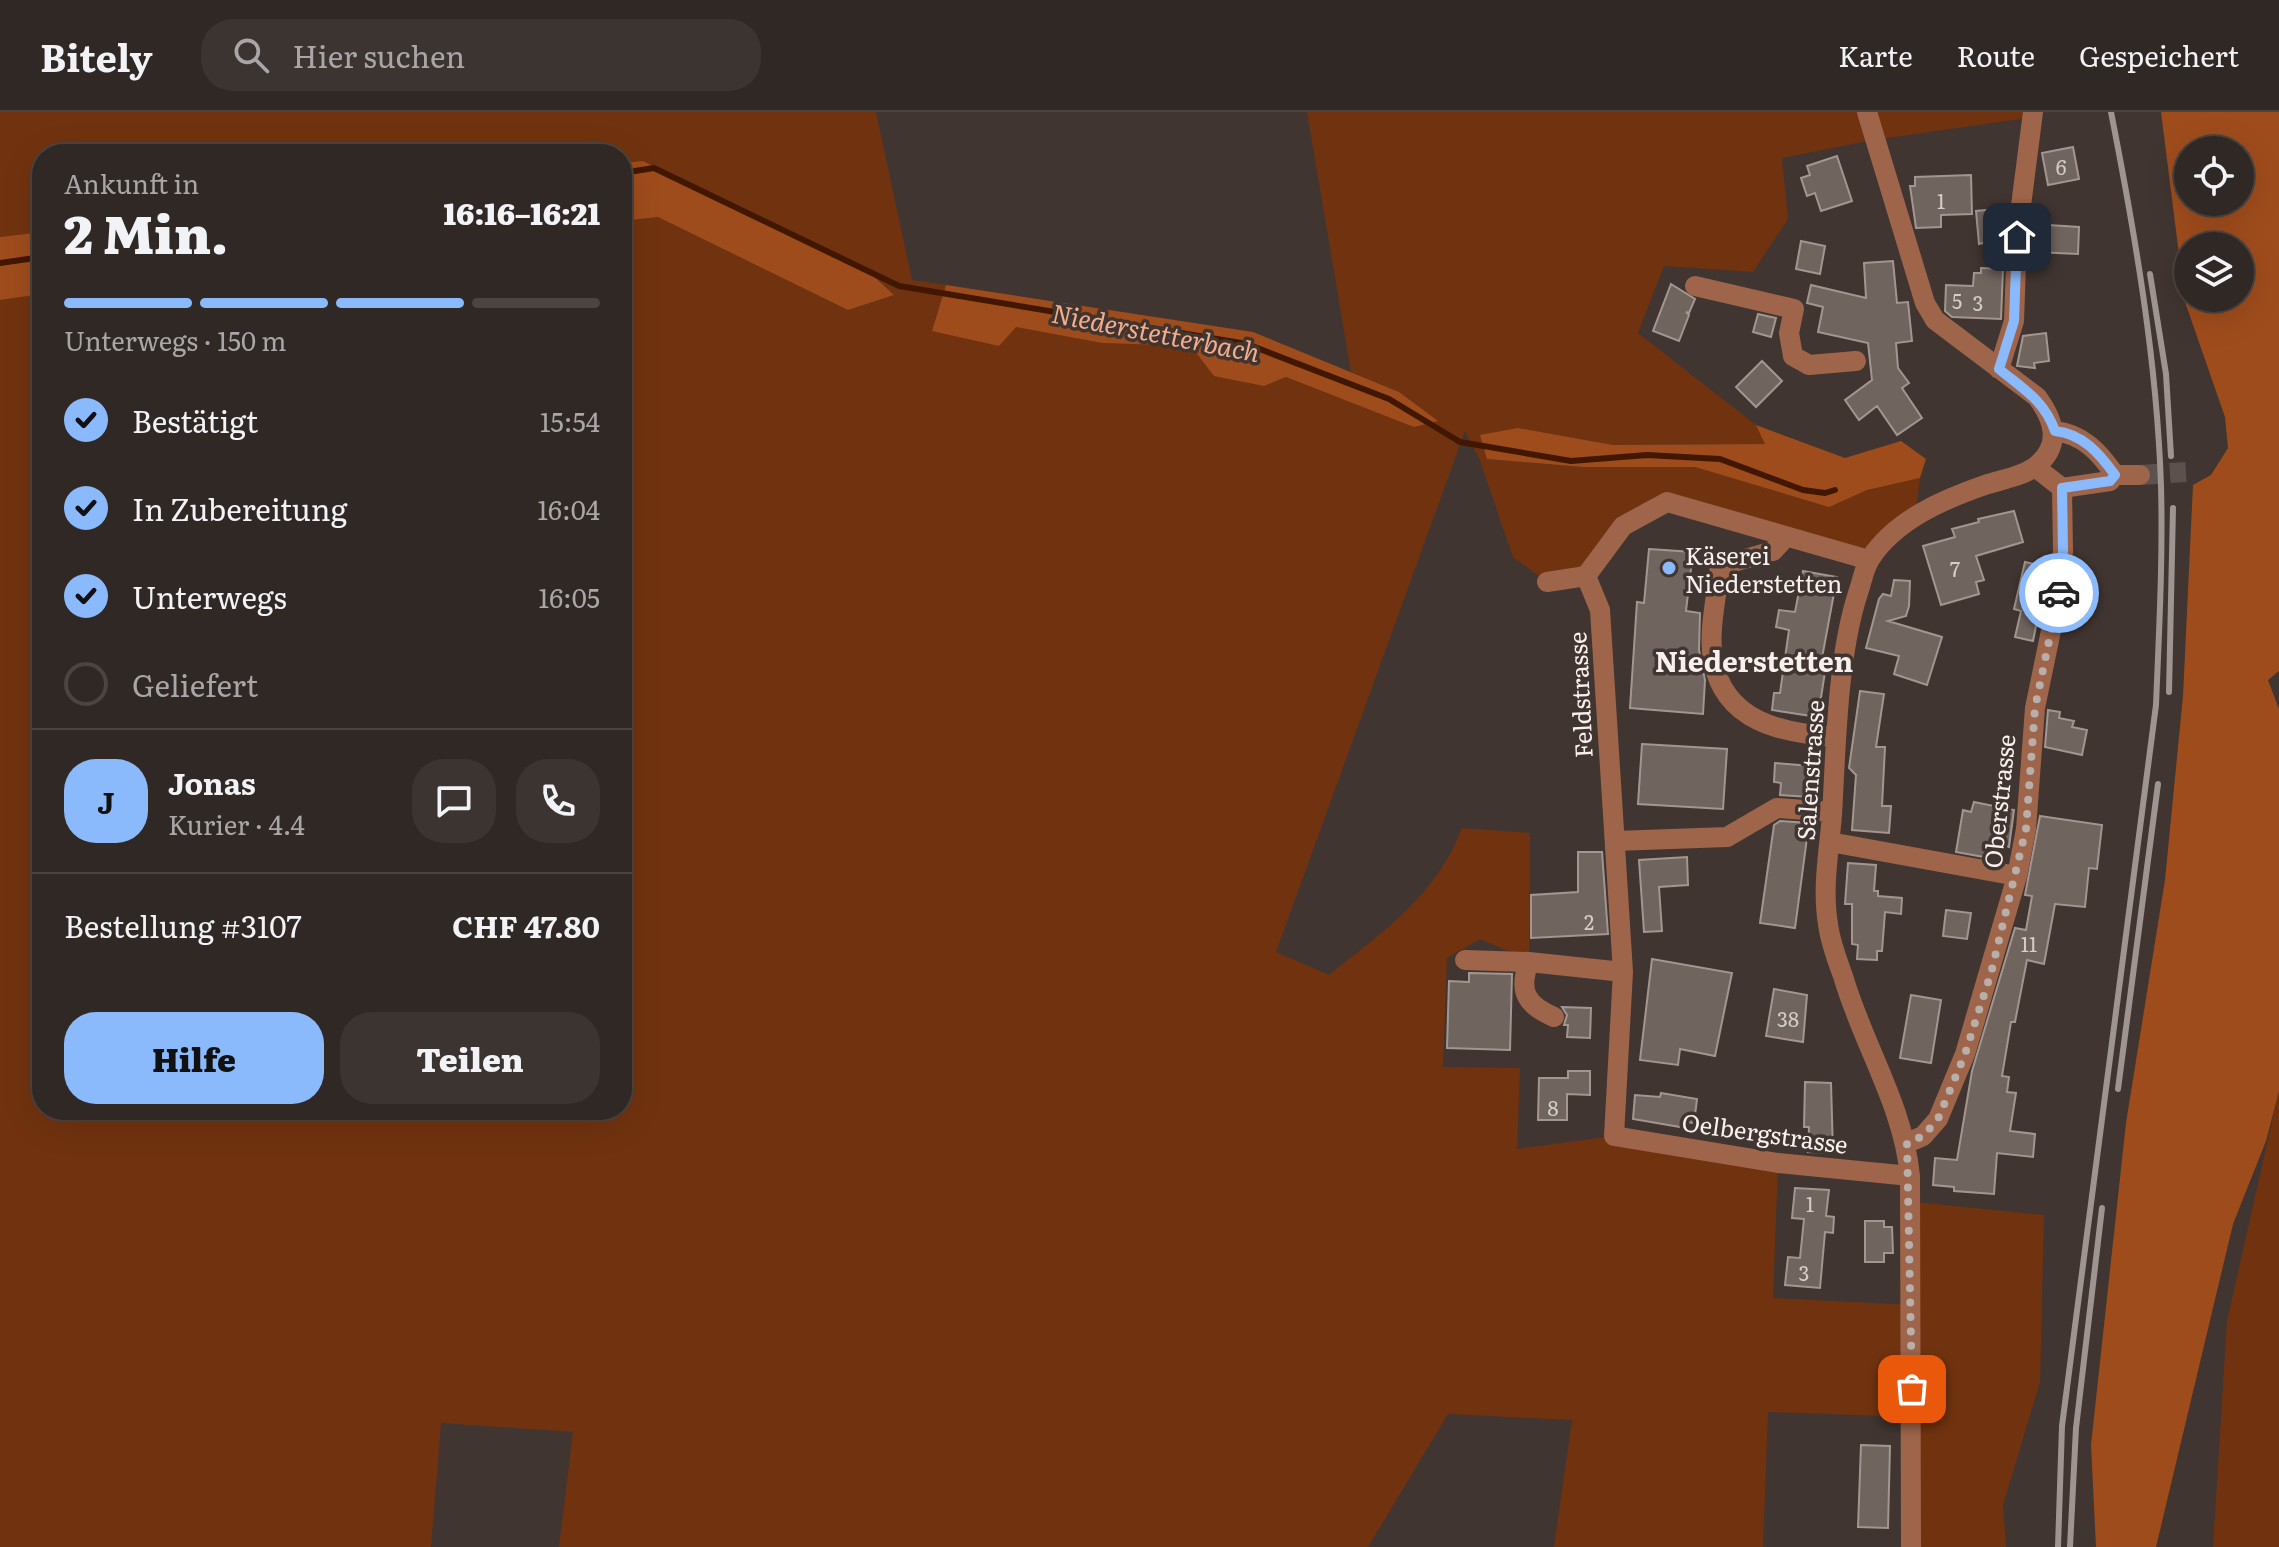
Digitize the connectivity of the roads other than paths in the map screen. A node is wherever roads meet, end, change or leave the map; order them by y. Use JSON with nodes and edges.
{"nodes":[{"id":1,"x":1867,"y":112,"type":"edge"},
{"id":2,"x":2033,"y":112,"type":"edge"},
{"id":3,"x":1695,"y":286,"type":"dead end"},
{"id":4,"x":1856,"y":361,"type":"dead end"},
{"id":5,"x":1999,"y":369,"type":"junction"},
{"id":6,"x":2055,"y":431,"type":"junction"},
{"id":7,"x":2035,"y":467,"type":"junction"},
{"id":8,"x":2115,"y":475,"type":"junction"},
{"id":9,"x":2140,"y":475,"type":"tunnel mouth"},
{"id":10,"x":2062,"y":488,"type":"junction"},
{"id":11,"x":1785,"y":538,"type":"junction"},
{"id":12,"x":1869,"y":560,"type":"junction"},
{"id":13,"x":1586,"y":576,"type":"junction"},
{"id":14,"x":1547,"y":582,"type":"dead end"},
{"id":15,"x":1835,"y":737,"type":"junction"},
{"id":16,"x":1832,"y":812,"type":"junction"},
{"id":17,"x":1615,"y":841,"type":"junction"},
{"id":18,"x":1830,"y":842,"type":"junction"},
{"id":19,"x":2017,"y":876,"type":"junction"},
{"id":20,"x":1465,"y":960,"type":"dead end"},
{"id":21,"x":1529,"y":962,"type":"junction"},
{"id":22,"x":1623,"y":972,"type":"junction"},
{"id":23,"x":1554,"y":1017,"type":"dead end"},
{"id":24,"x":1614,"y":1136,"type":"joint"},
{"id":25,"x":1907,"y":1143,"type":"junction"},
{"id":26,"x":1910,"y":1176,"type":"junction"},
{"id":27,"x":1911,"y":1547,"type":"edge"}],
"edges":[{"from":1,"to":5,"type":"street"},
{"from":2,"to":5,"type":"street"},
{"from":3,"to":4,"type":"street"},
{"from":5,"to":6,"type":"street"},
{"from":6,"to":7,"type":"street"},
{"from":6,"to":8,"type":"street"},
{"from":7,"to":10,"type":"street"},
{"from":7,"to":12,"type":"street","name":"Salenstrasse"},
{"from":8,"to":9,"type":"street"},
{"from":8,"to":10,"type":"street"},
{"from":10,"to":19,"type":"street","name":"Oberstrasse"},
{"from":11,"to":12,"type":"street"},
{"from":11,"to":13,"type":"street"},
{"from":11,"to":15,"type":"street"},
{"from":12,"to":15,"type":"street","name":"Salenstrasse"},
{"from":13,"to":14,"type":"street"},
{"from":13,"to":17,"type":"street","name":"Feldstrasse"},
{"from":15,"to":16,"type":"street","name":"Salenstrasse"},
{"from":16,"to":17,"type":"street"},
{"from":16,"to":18,"type":"street","name":"Salenstrasse"},
{"from":17,"to":22,"type":"street","name":"Feldstrasse"},
{"from":18,"to":19,"type":"street"},
{"from":18,"to":25,"type":"street","name":"Salenstrasse"},
{"from":19,"to":25,"type":"street","name":"Oberstrasse"},
{"from":20,"to":21,"type":"street"},
{"from":21,"to":22,"type":"street"},
{"from":21,"to":23,"type":"street"},
{"from":22,"to":24,"type":"street","name":"Feldstrasse"},
{"from":24,"to":26,"type":"street","name":"Oelbergstrasse"},
{"from":25,"to":26,"type":"street","name":"Salenstrasse"},
{"from":26,"to":27,"type":"street","name":"Salenstrasse"}]}
